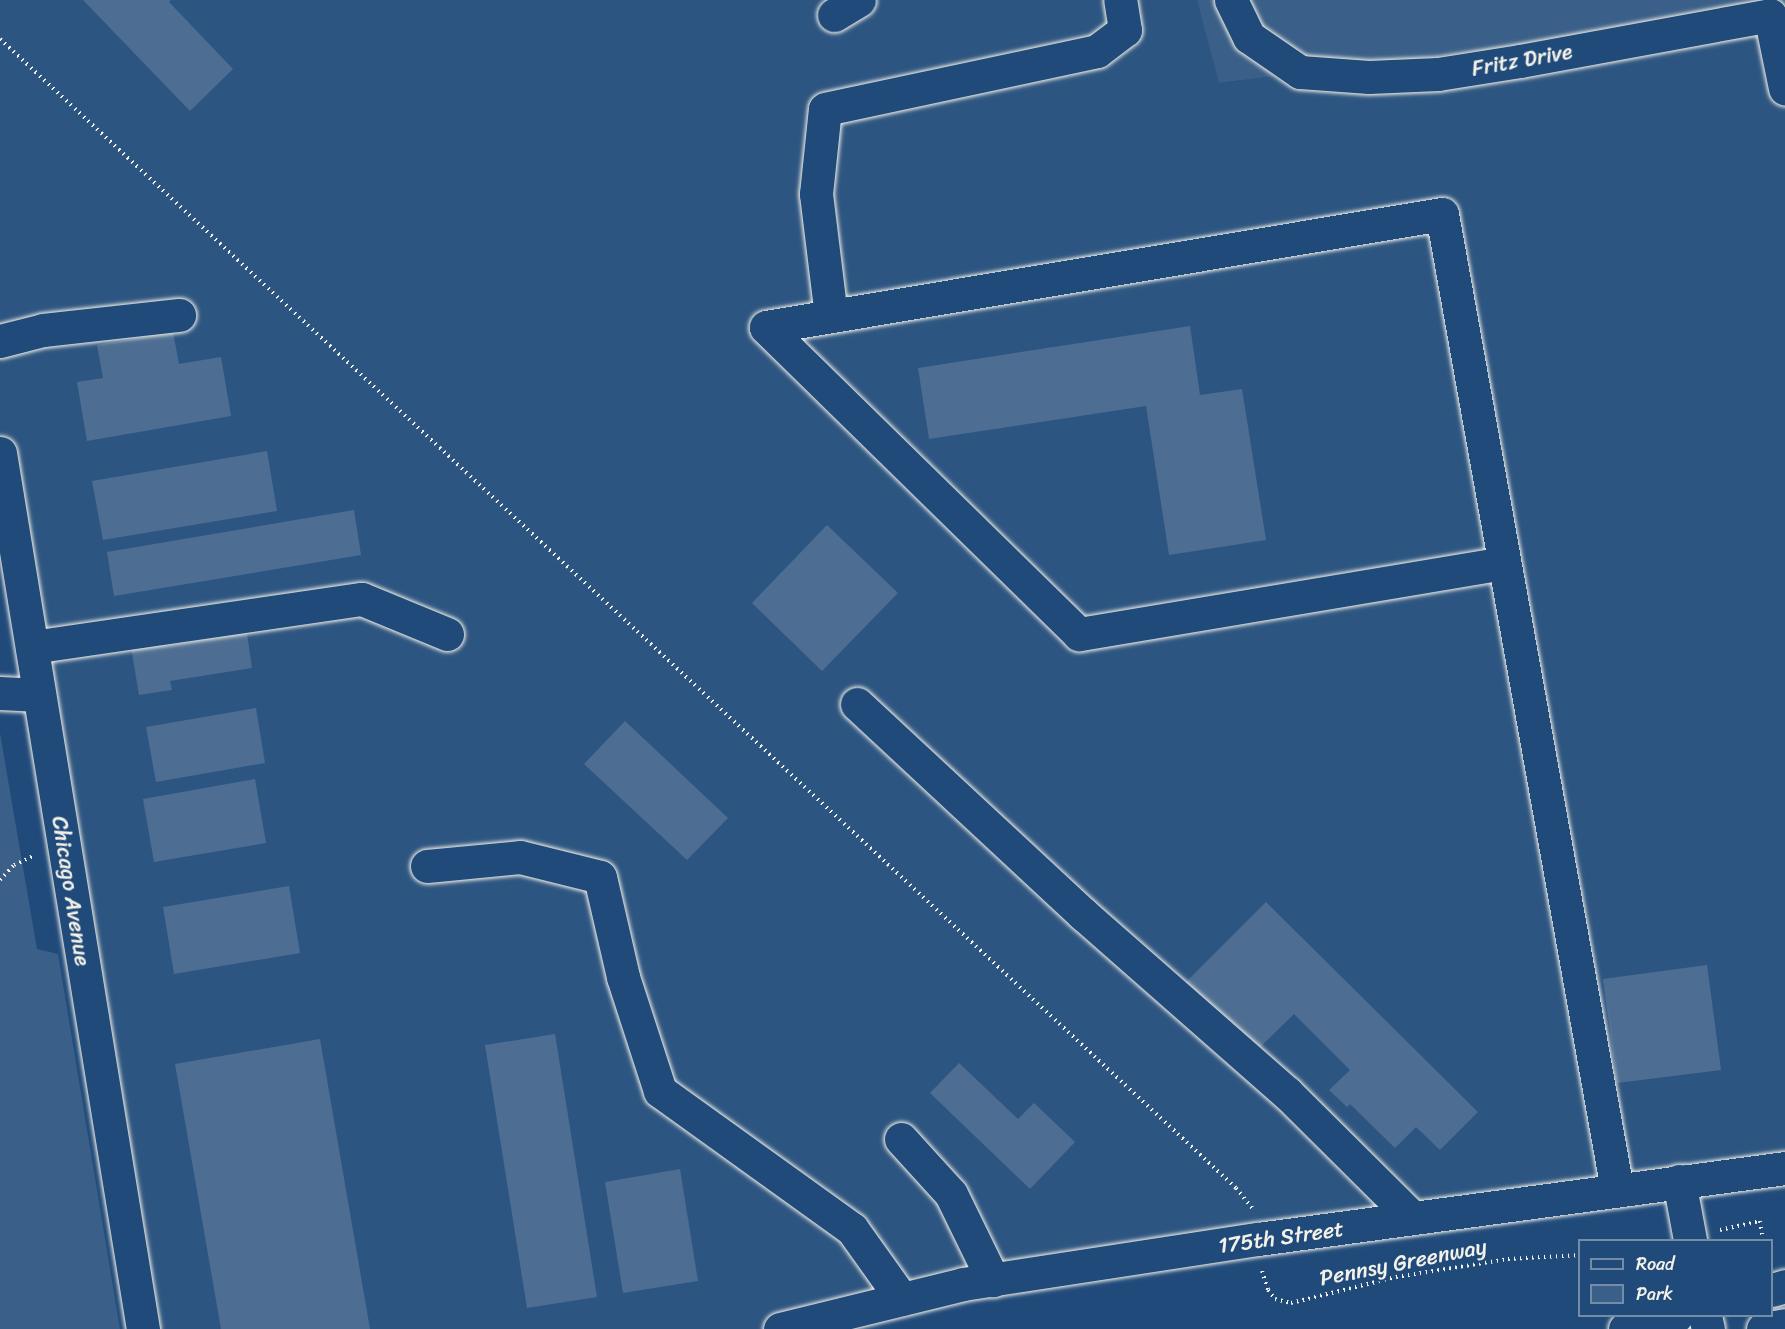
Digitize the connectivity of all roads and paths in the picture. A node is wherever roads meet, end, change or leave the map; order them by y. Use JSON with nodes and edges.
{"nodes":[{"id":1,"x":1120,"y":0,"type":"edge"},
{"id":2,"x":1231,"y":0,"type":"edge"},
{"id":3,"x":0,"y":39,"type":"edge"},
{"id":4,"x":1785,"y":88,"type":"edge"},
{"id":5,"x":179,"y":315,"type":"dead end"},
{"id":6,"x":831,"y":316,"type":"junction"},
{"id":7,"x":0,"y":341,"type":"edge"},
{"id":8,"x":0,"y":453,"type":"edge"},
{"id":9,"x":1504,"y":563,"type":"junction"},
{"id":10,"x":10,"y":587,"type":"edge"},
{"id":11,"x":447,"y":634,"type":"dead end"},
{"id":12,"x":32,"y":647,"type":"junction"},
{"id":13,"x":0,"y":693,"type":"edge"},
{"id":14,"x":39,"y":695,"type":"junction"},
{"id":15,"x":857,"y":704,"type":"dead end"},
{"id":16,"x":63,"y":842,"type":"junction"},
{"id":17,"x":427,"y":866,"type":"dead end"},
{"id":18,"x":0,"y":880,"type":"edge"},
{"id":19,"x":901,"y":1139,"type":"dead end"},
{"id":20,"x":1785,"y":1168,"type":"edge"},
{"id":21,"x":1679,"y":1181,"type":"junction"},
{"id":22,"x":1617,"y":1190,"type":"junction"},
{"id":23,"x":1256,"y":1213,"type":"dead end"},
{"id":24,"x":1413,"y":1218,"type":"junction"},
{"id":25,"x":1760,"y":1221,"type":"dead end"},
{"id":26,"x":1690,"y":1239,"type":"edge"},
{"id":27,"x":1763,"y":1239,"type":"edge"},
{"id":28,"x":1578,"y":1255,"type":"edge"},
{"id":29,"x":1260,"y":1262,"type":"dead end"},
{"id":30,"x":993,"y":1280,"type":"junction"},
{"id":31,"x":902,"y":1299,"type":"junction"},
{"id":32,"x":1672,"y":1317,"type":"edge"},
{"id":33,"x":1785,"y":1326,"type":"edge"},
{"id":34,"x":143,"y":1329,"type":"edge"},
{"id":35,"x":780,"y":1329,"type":"edge"},
{"id":36,"x":1625,"y":1329,"type":"edge"},
{"id":37,"x":1763,"y":1329,"type":"edge"}],
"edges":[{"from":1,"to":6,"type":"main road"},
{"from":2,"to":4,"type":"main road","name":"Fritz Drive"},
{"from":3,"to":23,"type":"path"},
{"from":5,"to":7,"type":"main road"},
{"from":6,"to":9,"type":"main road"},
{"from":6,"to":9,"type":"main road"},
{"from":8,"to":10,"type":"main road","name":"Chicago Avenue"},
{"from":9,"to":22,"type":"main road"},
{"from":10,"to":12,"type":"main road","name":"Chicago Avenue"},
{"from":11,"to":12,"type":"main road"},
{"from":12,"to":14,"type":"main road","name":"Chicago Avenue"},
{"from":13,"to":14,"type":"main road"},
{"from":14,"to":16,"type":"main road","name":"Chicago Avenue"},
{"from":15,"to":24,"type":"main road"},
{"from":16,"to":18,"type":"path"},
{"from":16,"to":34,"type":"main road","name":"Chicago Avenue"},
{"from":17,"to":31,"type":"main road"},
{"from":19,"to":30,"type":"main road"},
{"from":20,"to":21,"type":"main road","name":"175th Street"},
{"from":21,"to":22,"type":"main road","name":"175th Street"},
{"from":21,"to":26,"type":"main road"},
{"from":22,"to":24,"type":"main road","name":"175th Street"},
{"from":24,"to":30,"type":"main road","name":"175th Street"},
{"from":25,"to":27,"type":"path"},
{"from":28,"to":29,"type":"path","name":"Pennsy Greenway"},
{"from":30,"to":31,"type":"main road","name":"175th Street"},
{"from":31,"to":35,"type":"main road","name":"175th Street"},
{"from":32,"to":36,"type":"main road"},
{"from":33,"to":37,"type":"main road","bridge":true}]}
